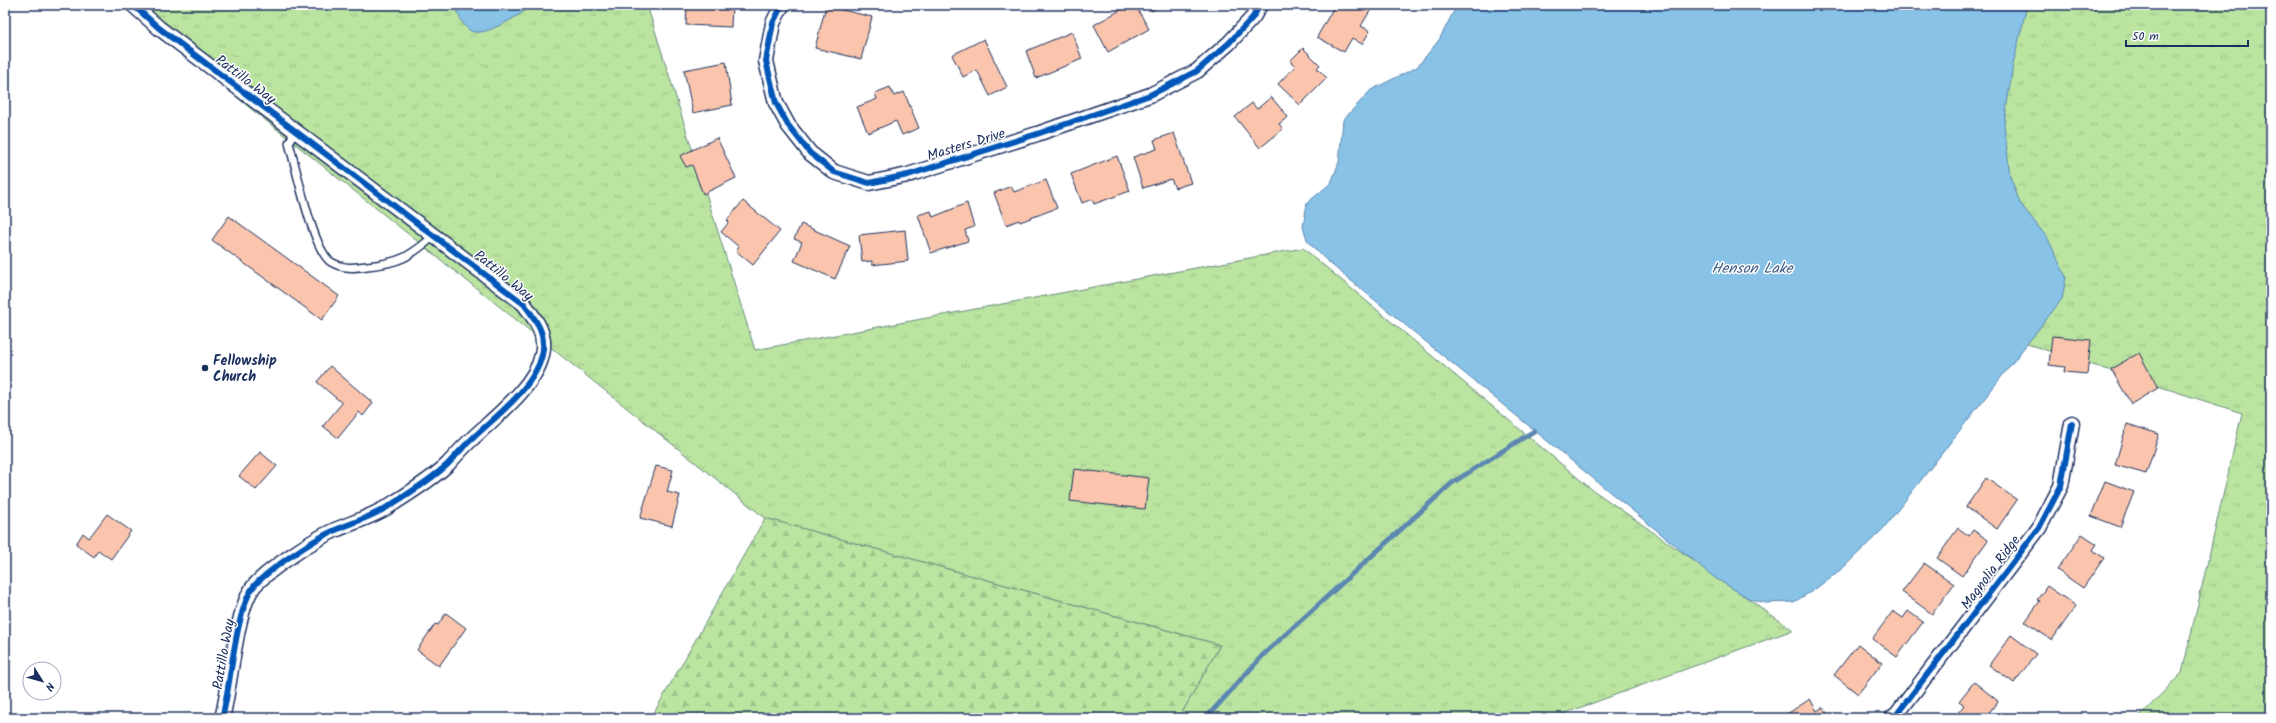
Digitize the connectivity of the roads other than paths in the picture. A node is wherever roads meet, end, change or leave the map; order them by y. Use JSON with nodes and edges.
{"nodes":[{"id":1,"x":133,"y":5,"type":"edge"},
{"id":2,"x":782,"y":5,"type":"edge"},
{"id":3,"x":1260,"y":5,"type":"edge"},
{"id":4,"x":295,"y":131,"type":"junction"},
{"id":5,"x":434,"y":236,"type":"junction"},
{"id":6,"x":2072,"y":424,"type":"dead end"},
{"id":7,"x":222,"y":718,"type":"edge"},
{"id":8,"x":1892,"y":718,"type":"edge"}],
"edges":[{"from":1,"to":4,"type":"street","name":"Pattillo Way"},
{"from":2,"to":3,"type":"street","name":"Masters Drive"},
{"from":4,"to":5,"type":"street","name":"Pattillo Way"},
{"from":4,"to":5,"type":"lane"},
{"from":5,"to":7,"type":"street","name":"Pattillo Way"},
{"from":6,"to":8,"type":"street","name":"Magnolia Ridge"}]}
